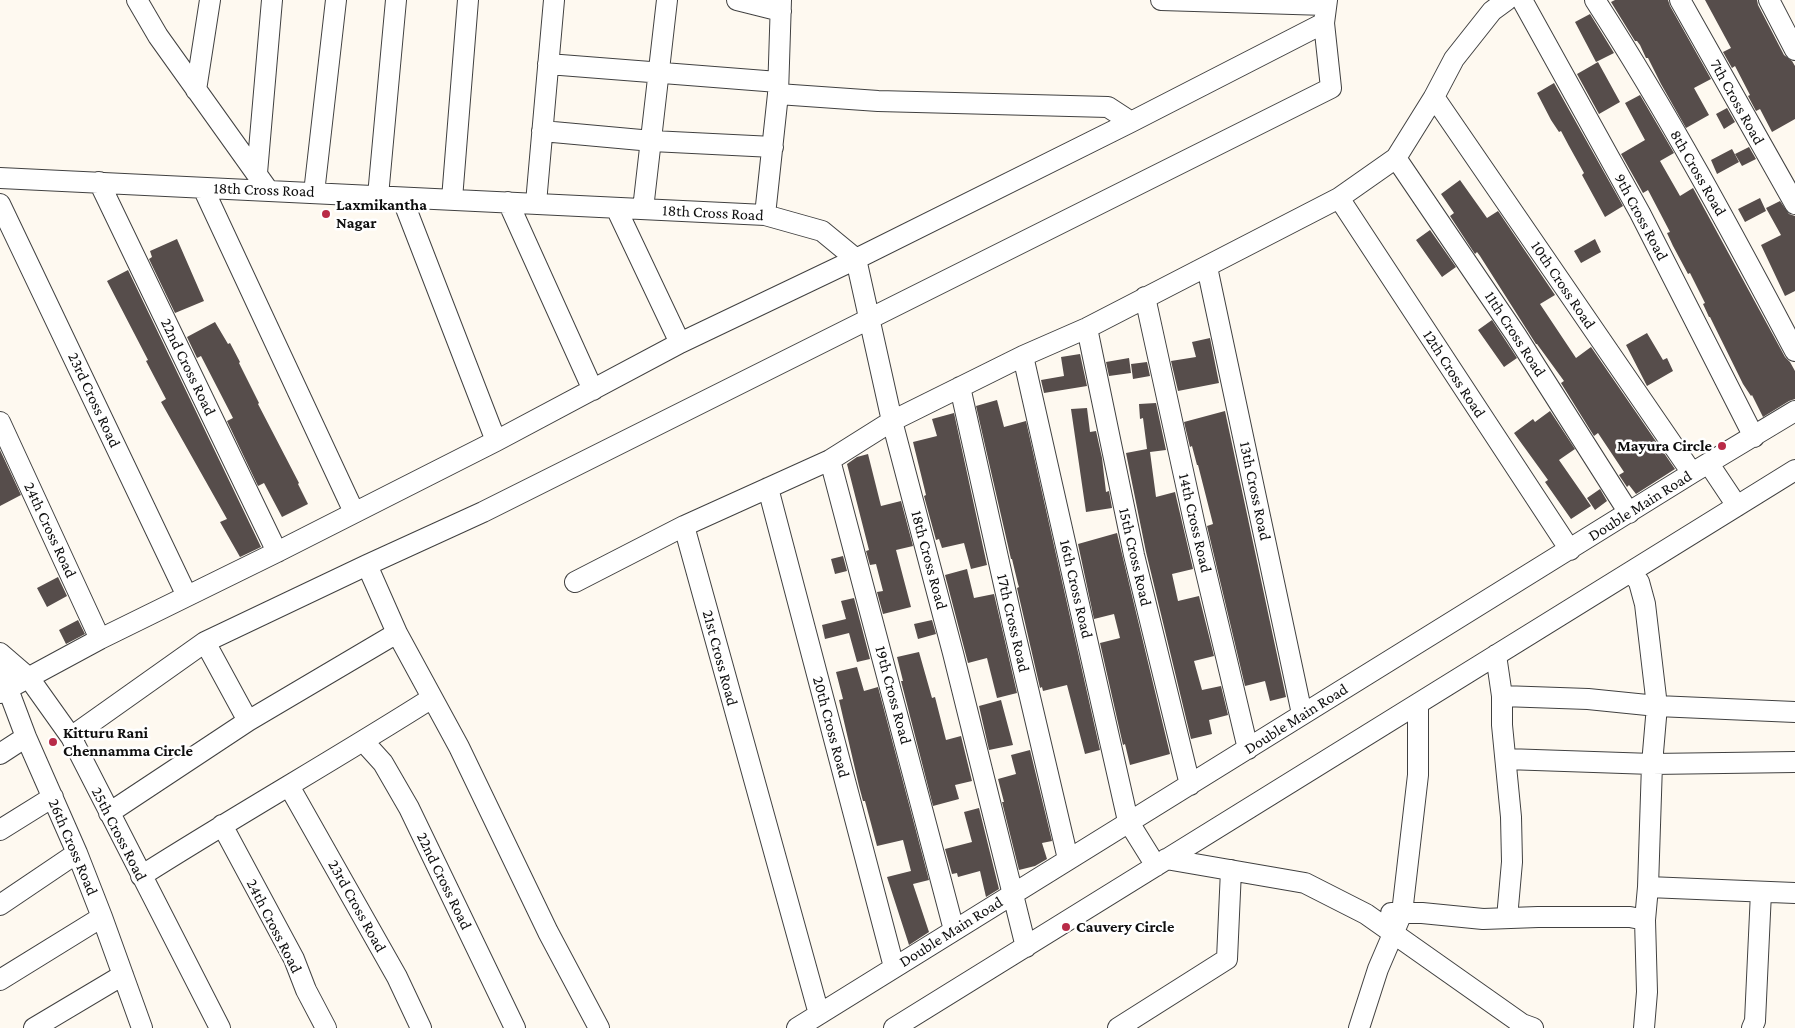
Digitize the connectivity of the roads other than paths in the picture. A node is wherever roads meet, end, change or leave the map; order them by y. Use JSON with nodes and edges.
{"nodes":[{"id":1,"x":137,"y":0,"type":"edge"},
{"id":2,"x":210,"y":0,"type":"edge"},
{"id":3,"x":272,"y":0,"type":"edge"},
{"id":4,"x":336,"y":0,"type":"edge"},
{"id":5,"x":396,"y":0,"type":"edge"},
{"id":6,"x":468,"y":0,"type":"edge"},
{"id":7,"x":554,"y":0,"type":"edge"},
{"id":8,"x":667,"y":0,"type":"edge"},
{"id":9,"x":737,"y":0,"type":"edge"},
{"id":10,"x":1161,"y":0,"type":"edge"},
{"id":11,"x":1192,"y":0,"type":"edge"},
{"id":12,"x":1507,"y":0,"type":"edge"},
{"id":13,"x":1522,"y":0,"type":"edge"},
{"id":14,"x":1595,"y":0,"type":"edge"},
{"id":15,"x":1680,"y":0,"type":"edge"},
{"id":16,"x":1769,"y":0,"type":"edge"},
{"id":17,"x":781,"y":5,"type":"edge"},
{"id":18,"x":1325,"y":9,"type":"edge"},
{"id":19,"x":1795,"y":50,"type":"edge"},
{"id":20,"x":548,"y":64,"type":"junction"},
{"id":21,"x":660,"y":74,"type":"junction"},
{"id":22,"x":778,"y":88,"type":"junction"},
{"id":23,"x":196,"y":90,"type":"junction"},
{"id":24,"x":1434,"y":97,"type":"junction"},
{"id":25,"x":1131,"y":122,"type":"junction"},
{"id":26,"x":542,"y":131,"type":"junction"},
{"id":27,"x":652,"y":141,"type":"junction"},
{"id":28,"x":772,"y":147,"type":"junction"},
{"id":29,"x":1396,"y":158,"type":"junction"},
{"id":30,"x":257,"y":173,"type":"junction"},
{"id":31,"x":0,"y":178,"type":"edge"},
{"id":32,"x":99,"y":182,"type":"junction"},
{"id":33,"x":203,"y":188,"type":"junction"},
{"id":34,"x":268,"y":190,"type":"junction"},
{"id":35,"x":314,"y":192,"type":"junction"},
{"id":36,"x":378,"y":196,"type":"junction"},
{"id":37,"x":402,"y":198,"type":"junction"},
{"id":38,"x":1339,"y":198,"type":"junction"},
{"id":39,"x":452,"y":199,"type":"junction"},
{"id":40,"x":508,"y":202,"type":"junction"},
{"id":41,"x":536,"y":203,"type":"junction"},
{"id":42,"x":0,"y":204,"type":"edge"},
{"id":43,"x":1795,"y":204,"type":"edge"},
{"id":44,"x":616,"y":208,"type":"junction"},
{"id":45,"x":643,"y":209,"type":"junction"},
{"id":46,"x":765,"y":215,"type":"junction"},
{"id":47,"x":856,"y":259,"type":"junction"},
{"id":48,"x":1207,"y":267,"type":"junction"},
{"id":49,"x":1145,"y":297,"type":"junction"},
{"id":50,"x":869,"y":320,"type":"junction"},
{"id":51,"x":1087,"y":328,"type":"junction"},
{"id":52,"x":680,"y":343,"type":"junction"},
{"id":53,"x":1795,"y":351,"type":"edge"},
{"id":54,"x":1023,"y":356,"type":"junction"},
{"id":55,"x":960,"y":387,"type":"junction"},
{"id":56,"x":593,"y":390,"type":"junction"},
{"id":57,"x":1795,"y":411,"type":"edge"},
{"id":58,"x":892,"y":421,"type":"junction"},
{"id":59,"x":0,"y":422,"type":"edge"},
{"id":60,"x":1754,"y":438,"type":"junction"},
{"id":61,"x":496,"y":440,"type":"junction"},
{"id":62,"x":830,"y":460,"type":"junction"},
{"id":63,"x":1709,"y":464,"type":"junction"},
{"id":64,"x":1795,"y":470,"type":"edge"},
{"id":65,"x":1692,"y":473,"type":"junction"},
{"id":66,"x":768,"y":488,"type":"junction"},
{"id":67,"x":1737,"y":506,"type":"junction"},
{"id":68,"x":354,"y":512,"type":"junction"},
{"id":69,"x":1629,"y":513,"type":"junction"},
{"id":70,"x":684,"y":526,"type":"junction"},
{"id":71,"x":1570,"y":550,"type":"junction"},
{"id":72,"x":277,"y":552,"type":"junction"},
{"id":73,"x":367,"y":565,"type":"junction"},
{"id":74,"x":1631,"y":572,"type":"junction"},
{"id":75,"x":575,"y":582,"type":"dead end"},
{"id":76,"x":187,"y":596,"type":"junction"},
{"id":77,"x":397,"y":633,"type":"junction"},
{"id":78,"x":100,"y":639,"type":"junction"},
{"id":79,"x":205,"y":642,"type":"junction"},
{"id":80,"x":0,"y":653,"type":"edge"},
{"id":81,"x":1496,"y":655,"type":"junction"},
{"id":82,"x":0,"y":668,"type":"edge"},
{"id":83,"x":29,"y":678,"type":"junction"},
{"id":84,"x":4,"y":691,"type":"edge"},
{"id":85,"x":1502,"y":696,"type":"junction"},
{"id":86,"x":432,"y":698,"type":"junction"},
{"id":87,"x":1418,"y":704,"type":"junction"},
{"id":88,"x":1656,"y":706,"type":"junction"},
{"id":89,"x":1795,"y":712,"type":"edge"},
{"id":90,"x":1302,"y":714,"type":"junction"},
{"id":91,"x":248,"y":721,"type":"junction"},
{"id":92,"x":26,"y":737,"type":"junction"},
{"id":93,"x":71,"y":737,"type":"junction"},
{"id":94,"x":364,"y":742,"type":"junction"},
{"id":95,"x":1248,"y":749,"type":"junction"},
{"id":96,"x":0,"y":754,"type":"edge"},
{"id":97,"x":1506,"y":759,"type":"junction"},
{"id":98,"x":1795,"y":762,"type":"edge"},
{"id":99,"x":1652,"y":764,"type":"junction"},
{"id":100,"x":1190,"y":785,"type":"junction"},
{"id":101,"x":290,"y":786,"type":"junction"},
{"id":102,"x":53,"y":797,"type":"junction"},
{"id":103,"x":109,"y":814,"type":"junction"},
{"id":104,"x":1128,"y":821,"type":"junction"},
{"id":105,"x":222,"y":825,"type":"junction"},
{"id":106,"x":0,"y":830,"type":"edge"},
{"id":107,"x":77,"y":854,"type":"junction"},
{"id":108,"x":1068,"y":859,"type":"junction"},
{"id":109,"x":1161,"y":862,"type":"junction"},
{"id":110,"x":1230,"y":870,"type":"junction"},
{"id":111,"x":141,"y":876,"type":"junction"},
{"id":112,"x":1648,"y":887,"type":"junction"},
{"id":113,"x":1761,"y":892,"type":"junction"},
{"id":114,"x":1795,"y":893,"type":"edge"},
{"id":115,"x":1013,"y":894,"type":"junction"},
{"id":116,"x":0,"y":905,"type":"edge"},
{"id":117,"x":1402,"y":913,"type":"junction"},
{"id":118,"x":1366,"y":914,"type":"junction"},
{"id":119,"x":102,"y":917,"type":"junction"},
{"id":120,"x":1507,"y":918,"type":"junction"},
{"id":121,"x":1645,"y":920,"type":"junction"},
{"id":122,"x":954,"y":930,"type":"junction"},
{"id":123,"x":1392,"y":933,"type":"junction"},
{"id":124,"x":1026,"y":947,"type":"junction"},
{"id":125,"x":894,"y":967,"type":"junction"},
{"id":126,"x":123,"y":976,"type":"junction"},
{"id":127,"x":0,"y":980,"type":"edge"},
{"id":128,"x":819,"y":1014,"type":"junction"},
{"id":129,"x":1526,"y":1027,"type":"edge"},
{"id":130,"x":34,"y":1028,"type":"edge"},
{"id":131,"x":142,"y":1028,"type":"edge"},
{"id":132,"x":220,"y":1028,"type":"edge"},
{"id":133,"x":326,"y":1028,"type":"edge"},
{"id":134,"x":421,"y":1028,"type":"edge"},
{"id":135,"x":515,"y":1028,"type":"edge"},
{"id":136,"x":599,"y":1028,"type":"edge"},
{"id":137,"x":797,"y":1028,"type":"edge"},
{"id":138,"x":894,"y":1028,"type":"edge"},
{"id":139,"x":1118,"y":1028,"type":"edge"},
{"id":140,"x":1359,"y":1028,"type":"edge"},
{"id":141,"x":1644,"y":1028,"type":"edge"},
{"id":142,"x":1752,"y":1028,"type":"edge"}],
"edges":[{"from":1,"to":23,"type":"street"},
{"from":2,"to":23,"type":"street"},
{"from":3,"to":30,"type":"street"},
{"from":4,"to":35,"type":"street"},
{"from":5,"to":36,"type":"street"},
{"from":6,"to":39,"type":"street"},
{"from":7,"to":20,"type":"street"},
{"from":8,"to":21,"type":"street"},
{"from":9,"to":17,"type":"street"},
{"from":10,"to":11,"type":"street"},
{"from":11,"to":18,"type":"street"},
{"from":12,"to":24,"type":"street"},
{"from":13,"to":60,"type":"street","name":"9th Cross Road"},
{"from":14,"to":53,"type":"street","name":"8th Cross Road"},
{"from":15,"to":43,"type":"street","name":"7th Cross Road"},
{"from":16,"to":19,"type":"street"},
{"from":17,"to":22,"type":"street"},
{"from":18,"to":25,"type":"street"},
{"from":18,"to":50,"type":"street"},
{"from":20,"to":21,"type":"street"},
{"from":20,"to":26,"type":"street"},
{"from":21,"to":22,"type":"street"},
{"from":21,"to":27,"type":"street"},
{"from":22,"to":25,"type":"street"},
{"from":22,"to":28,"type":"street"},
{"from":23,"to":30,"type":"street"},
{"from":24,"to":29,"type":"street"},
{"from":24,"to":65,"type":"street","name":"10th Cross Road"},
{"from":25,"to":47,"type":"street"},
{"from":26,"to":27,"type":"street"},
{"from":26,"to":41,"type":"street"},
{"from":27,"to":28,"type":"street"},
{"from":27,"to":45,"type":"street"},
{"from":28,"to":46,"type":"street"},
{"from":29,"to":38,"type":"street"},
{"from":29,"to":69,"type":"street","name":"11th Cross Road"},
{"from":30,"to":34,"type":"street"},
{"from":31,"to":32,"type":"street","name":"18th Cross Road"},
{"from":32,"to":33,"type":"street","name":"18th Cross Road"},
{"from":32,"to":72,"type":"street","name":"22nd Cross Road"},
{"from":33,"to":34,"type":"street","name":"18th Cross Road"},
{"from":33,"to":68,"type":"street"},
{"from":34,"to":35,"type":"street","name":"18th Cross Road"},
{"from":35,"to":36,"type":"street","name":"18th Cross Road"},
{"from":36,"to":37,"type":"street","name":"18th Cross Road"},
{"from":37,"to":39,"type":"street","name":"18th Cross Road"},
{"from":37,"to":61,"type":"street"},
{"from":38,"to":48,"type":"street"},
{"from":38,"to":71,"type":"street","name":"12th Cross Road"},
{"from":39,"to":40,"type":"street","name":"18th Cross Road"},
{"from":40,"to":41,"type":"street","name":"18th Cross Road"},
{"from":40,"to":56,"type":"street"},
{"from":41,"to":44,"type":"street","name":"18th Cross Road"},
{"from":42,"to":76,"type":"street","name":"23rd Cross Road"},
{"from":44,"to":45,"type":"street","name":"18th Cross Road"},
{"from":44,"to":52,"type":"street"},
{"from":45,"to":46,"type":"street","name":"18th Cross Road"},
{"from":46,"to":47,"type":"street","name":"18th Cross Road"},
{"from":47,"to":50,"type":"street","name":"18th Cross Road"},
{"from":47,"to":52,"type":"street"},
{"from":48,"to":49,"type":"street"},
{"from":48,"to":90,"type":"street","name":"13th Cross Road"},
{"from":49,"to":51,"type":"street"},
{"from":49,"to":95,"type":"street","name":"14th Cross Road"},
{"from":50,"to":58,"type":"street","name":"18th Cross Road"},
{"from":50,"to":73,"type":"street"},
{"from":51,"to":54,"type":"street"},
{"from":51,"to":100,"type":"street","name":"15th Cross Road"},
{"from":52,"to":56,"type":"street"},
{"from":54,"to":55,"type":"street"},
{"from":54,"to":104,"type":"street","name":"16th Cross Road"},
{"from":55,"to":58,"type":"street"},
{"from":55,"to":108,"type":"street","name":"17th Cross Road"},
{"from":56,"to":61,"type":"street"},
{"from":57,"to":60,"type":"street","name":"Double Main Road"},
{"from":58,"to":62,"type":"street"},
{"from":58,"to":115,"type":"street","name":"18th Cross Road"},
{"from":59,"to":78,"type":"street","name":"24th Cross Road"},
{"from":60,"to":63,"type":"street","name":"Double Main Road"},
{"from":61,"to":68,"type":"street"},
{"from":62,"to":66,"type":"street"},
{"from":62,"to":122,"type":"street","name":"19th Cross Road"},
{"from":63,"to":65,"type":"street","name":"Double Main Road"},
{"from":63,"to":67,"type":"street"},
{"from":64,"to":67,"type":"street"},
{"from":65,"to":69,"type":"street","name":"Double Main Road"},
{"from":66,"to":70,"type":"street"},
{"from":66,"to":125,"type":"street","name":"20th Cross Road"},
{"from":67,"to":74,"type":"street"},
{"from":68,"to":72,"type":"street"},
{"from":69,"to":71,"type":"street","name":"Double Main Road"},
{"from":70,"to":75,"type":"street"},
{"from":70,"to":128,"type":"street","name":"21st Cross Road"},
{"from":71,"to":90,"type":"street","name":"Double Main Road"},
{"from":72,"to":76,"type":"street"},
{"from":73,"to":77,"type":"street"},
{"from":73,"to":79,"type":"street"},
{"from":74,"to":81,"type":"street"},
{"from":74,"to":88,"type":"street"},
{"from":76,"to":78,"type":"street"},
{"from":77,"to":86,"type":"street"},
{"from":77,"to":91,"type":"street"},
{"from":78,"to":83,"type":"street"},
{"from":79,"to":91,"type":"street"},
{"from":79,"to":93,"type":"street"},
{"from":80,"to":83,"type":"street","name":"25th Cross Road"},
{"from":81,"to":85,"type":"street"},
{"from":81,"to":87,"type":"street"},
{"from":82,"to":84,"type":"street","name":"26th Cross Road"},
{"from":83,"to":84,"type":"street"},
{"from":83,"to":93,"type":"street","name":"25th Cross Road"},
{"from":84,"to":92,"type":"street","name":"26th Cross Road"},
{"from":85,"to":88,"type":"street"},
{"from":85,"to":97,"type":"street"},
{"from":86,"to":94,"type":"street"},
{"from":86,"to":136,"type":"street"},
{"from":87,"to":109,"type":"street"},
{"from":87,"to":117,"type":"street"},
{"from":88,"to":89,"type":"street"},
{"from":88,"to":99,"type":"street"},
{"from":90,"to":95,"type":"street","name":"Double Main Road"},
{"from":91,"to":103,"type":"street"},
{"from":92,"to":96,"type":"street"},
{"from":92,"to":102,"type":"street","name":"26th Cross Road"},
{"from":93,"to":103,"type":"street","name":"25th Cross Road"},
{"from":94,"to":101,"type":"street"},
{"from":94,"to":135,"type":"street","name":"22nd Cross Road"},
{"from":95,"to":100,"type":"street","name":"Double Main Road"},
{"from":97,"to":99,"type":"street"},
{"from":97,"to":120,"type":"street"},
{"from":98,"to":99,"type":"street"},
{"from":99,"to":112,"type":"street"},
{"from":100,"to":104,"type":"street","name":"Double Main Road"},
{"from":101,"to":105,"type":"street"},
{"from":101,"to":134,"type":"street","name":"23rd Cross Road"},
{"from":102,"to":106,"type":"street"},
{"from":102,"to":107,"type":"street","name":"26th Cross Road"},
{"from":103,"to":111,"type":"street","name":"25th Cross Road"},
{"from":104,"to":108,"type":"street","name":"Double Main Road"},
{"from":104,"to":109,"type":"street","name":"16th Cross Road"},
{"from":105,"to":111,"type":"street"},
{"from":105,"to":133,"type":"street","name":"24th Cross Road"},
{"from":107,"to":116,"type":"street"},
{"from":107,"to":119,"type":"street","name":"26th Cross Road"},
{"from":108,"to":115,"type":"street","name":"Double Main Road"},
{"from":109,"to":110,"type":"street"},
{"from":109,"to":124,"type":"street"},
{"from":110,"to":118,"type":"street"},
{"from":110,"to":139,"type":"street"},
{"from":111,"to":132,"type":"street","name":"25th Cross Road"},
{"from":112,"to":113,"type":"street"},
{"from":112,"to":121,"type":"street"},
{"from":113,"to":114,"type":"street"},
{"from":113,"to":142,"type":"street"},
{"from":115,"to":122,"type":"street","name":"Double Main Road"},
{"from":115,"to":124,"type":"street","name":"18th Cross Road"},
{"from":117,"to":118,"type":"street"},
{"from":117,"to":120,"type":"street"},
{"from":117,"to":123,"type":"street"},
{"from":118,"to":123,"type":"street"},
{"from":119,"to":126,"type":"street","name":"26th Cross Road"},
{"from":119,"to":127,"type":"street"},
{"from":120,"to":121,"type":"street"},
{"from":121,"to":141,"type":"street"},
{"from":122,"to":125,"type":"street","name":"Double Main Road"},
{"from":123,"to":129,"type":"street"},
{"from":123,"to":140,"type":"street"},
{"from":124,"to":138,"type":"street"},
{"from":125,"to":128,"type":"street","name":"Double Main Road"},
{"from":126,"to":130,"type":"street"},
{"from":126,"to":131,"type":"street","name":"26th Cross Road"},
{"from":128,"to":137,"type":"street","name":"Double Main Road"}]}
